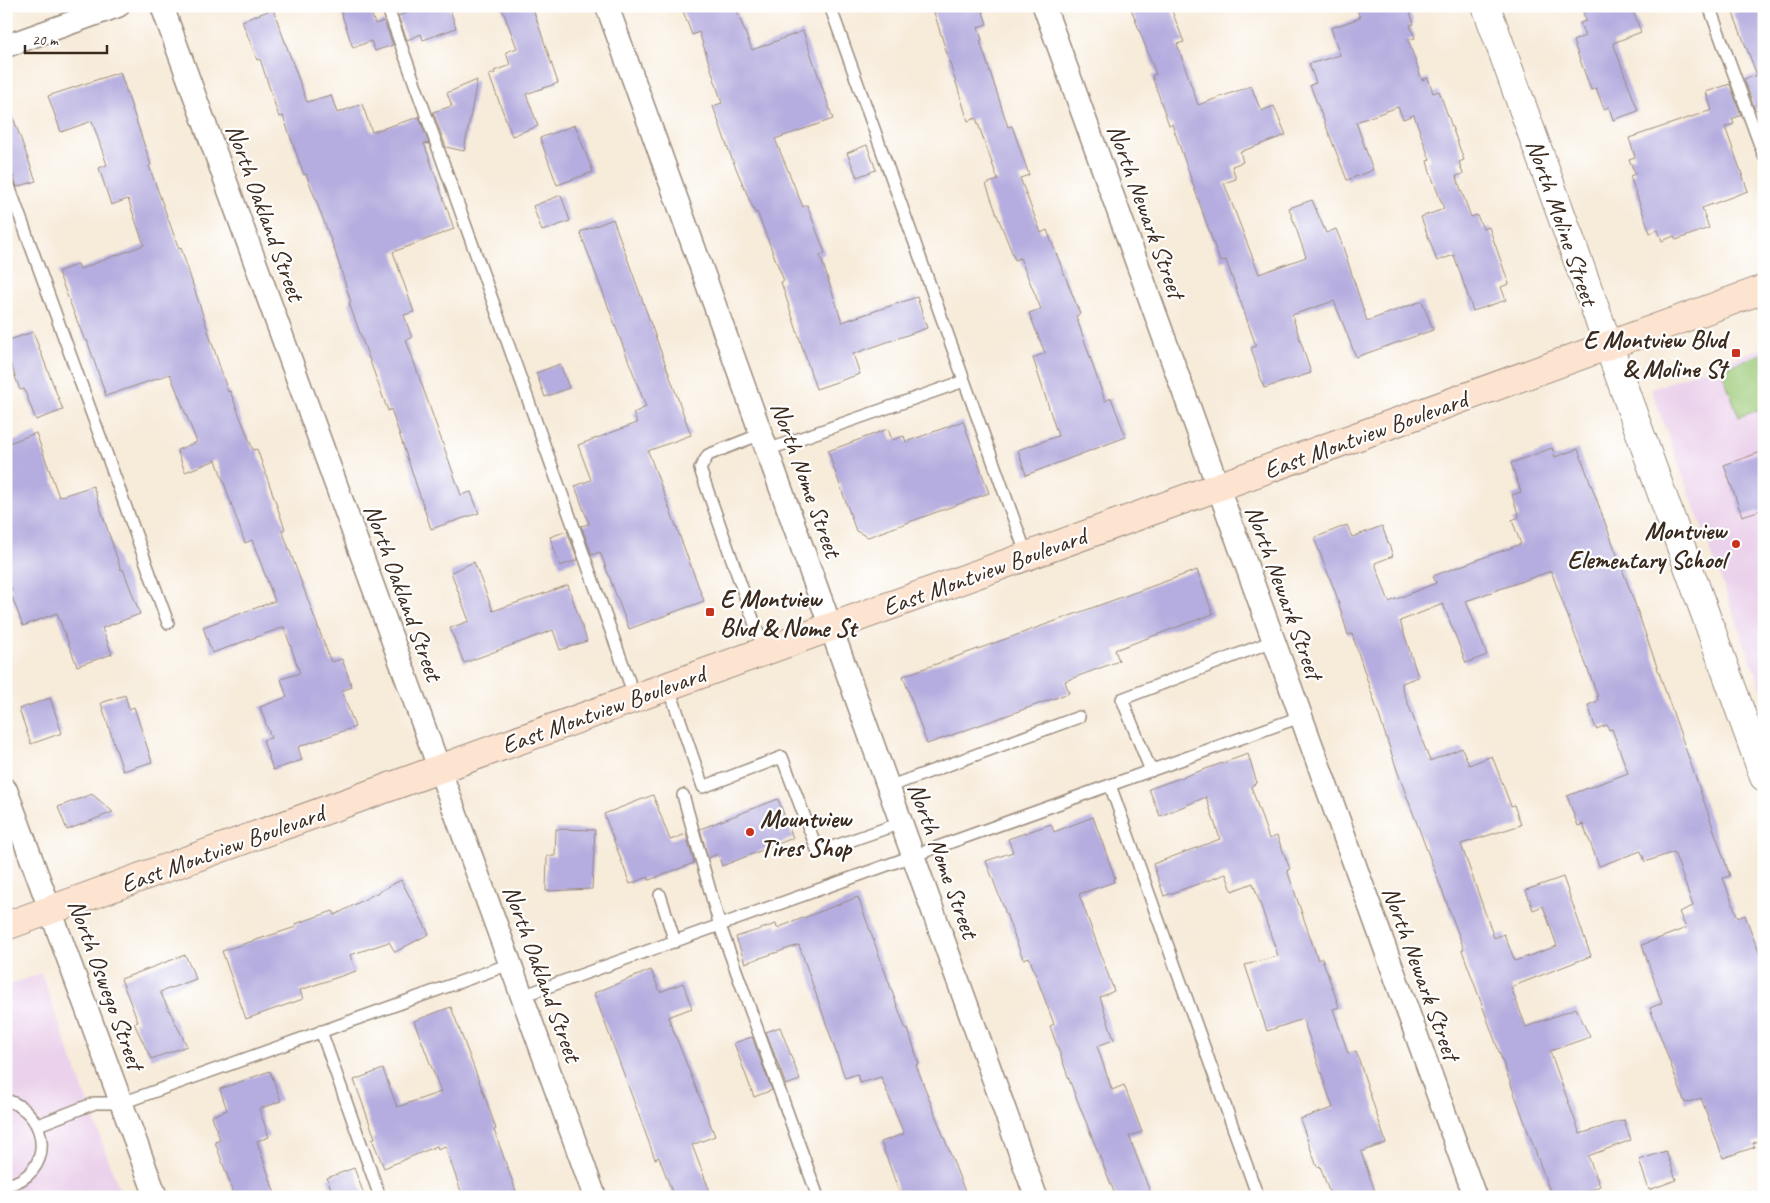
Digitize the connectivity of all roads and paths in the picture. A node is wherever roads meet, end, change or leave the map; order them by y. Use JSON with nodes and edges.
{"nodes":[{"id":1,"x":118,"y":6,"type":"edge"},
{"id":2,"x":162,"y":6,"type":"edge"},
{"id":3,"x":387,"y":6,"type":"edge"},
{"id":4,"x":606,"y":6,"type":"edge"},
{"id":5,"x":830,"y":6,"type":"edge"},
{"id":6,"x":1044,"y":6,"type":"edge"},
{"id":7,"x":1486,"y":6,"type":"edge"},
{"id":8,"x":1710,"y":6,"type":"edge"},
{"id":9,"x":6,"y":46,"type":"edge"},
{"id":10,"x":1764,"y":156,"type":"edge"},
{"id":11,"x":6,"y":178,"type":"edge"},
{"id":12,"x":1764,"y":289,"type":"edge"},
{"id":13,"x":1607,"y":347,"type":"junction"},
{"id":14,"x":964,"y":381,"type":"junction"},
{"id":15,"x":764,"y":442,"type":"junction"},
{"id":16,"x":1218,"y":488,"type":"junction"},
{"id":17,"x":1027,"y":556,"type":"junction"},
{"id":18,"x":168,"y":624,"type":"dead end"},
{"id":19,"x":831,"y":626,"type":"junction"},
{"id":20,"x":1273,"y":642,"type":"junction"},
{"id":21,"x":764,"y":650,"type":"junction"},
{"id":22,"x":668,"y":685,"type":"junction"},
{"id":23,"x":635,"y":698,"type":"junction"},
{"id":24,"x":1079,"y":717,"type":"dead end"},
{"id":25,"x":1300,"y":717,"type":"junction"},
{"id":26,"x":439,"y":769,"type":"junction"},
{"id":27,"x":1151,"y":770,"type":"junction"},
{"id":28,"x":1764,"y":777,"type":"edge"},
{"id":29,"x":1110,"y":785,"type":"junction"},
{"id":30,"x":888,"y":787,"type":"junction"},
{"id":31,"x":6,"y":790,"type":"edge"},
{"id":32,"x":683,"y":795,"type":"dead end"},
{"id":33,"x":901,"y":823,"type":"junction"},
{"id":34,"x":913,"y":856,"type":"junction"},
{"id":35,"x":660,"y":896,"type":"dead end"},
{"id":36,"x":50,"y":910,"type":"junction"},
{"id":37,"x":6,"y":926,"type":"edge"},
{"id":38,"x":720,"y":926,"type":"junction"},
{"id":39,"x":675,"y":942,"type":"junction"},
{"id":40,"x":510,"y":964,"type":"junction"},
{"id":41,"x":522,"y":996,"type":"junction"},
{"id":42,"x":321,"y":1031,"type":"junction"},
{"id":43,"x":6,"y":1100,"type":"edge"},
{"id":44,"x":122,"y":1103,"type":"junction"},
{"id":45,"x":38,"y":1125,"type":"junction"},
{"id":46,"x":6,"y":1185,"type":"edge"},
{"id":47,"x":156,"y":1197,"type":"edge"},
{"id":48,"x":380,"y":1197,"type":"edge"},
{"id":49,"x":595,"y":1197,"type":"edge"},
{"id":50,"x":818,"y":1197,"type":"edge"},
{"id":51,"x":1036,"y":1197,"type":"edge"},
{"id":52,"x":1258,"y":1197,"type":"edge"},
{"id":53,"x":1475,"y":1197,"type":"edge"}],
"edges":[{"from":1,"to":9,"type":"street"},
{"from":2,"to":26,"type":"street","name":"North Oakland Street"},
{"from":3,"to":23,"type":"lane"},
{"from":4,"to":15,"type":"street","name":"North Nome Street"},
{"from":5,"to":14,"type":"lane"},
{"from":6,"to":16,"type":"street","name":"North Newark Street"},
{"from":7,"to":13,"type":"street","name":"North Moline Street"},
{"from":8,"to":10,"type":"lane"},
{"from":11,"to":18,"type":"lane"},
{"from":12,"to":13,"type":"main road","name":"East Montview Boulevard"},
{"from":13,"to":16,"type":"main road","name":"East Montview Boulevard"},
{"from":13,"to":28,"type":"street","name":"North Moline Street"},
{"from":14,"to":15,"type":"lane"},
{"from":14,"to":17,"type":"lane"},
{"from":15,"to":19,"type":"street","name":"North Nome Street"},
{"from":15,"to":21,"type":"lane"},
{"from":16,"to":17,"type":"main road","name":"East Montview Boulevard"},
{"from":16,"to":20,"type":"street","name":"North Newark Street"},
{"from":17,"to":19,"type":"main road","name":"East Montview Boulevard"},
{"from":19,"to":21,"type":"main road","name":"East Montview Boulevard"},
{"from":19,"to":30,"type":"street","name":"North Nome Street"},
{"from":20,"to":25,"type":"street","name":"North Newark Street"},
{"from":20,"to":27,"type":"lane"},
{"from":21,"to":22,"type":"main road","name":"East Montview Boulevard"},
{"from":22,"to":23,"type":"main road","name":"East Montview Boulevard"},
{"from":22,"to":33,"type":"lane"},
{"from":23,"to":26,"type":"main road","name":"East Montview Boulevard"},
{"from":24,"to":30,"type":"lane"},
{"from":25,"to":27,"type":"lane"},
{"from":25,"to":53,"type":"street","name":"North Newark Street"},
{"from":26,"to":36,"type":"main road","name":"East Montview Boulevard"},
{"from":26,"to":40,"type":"street","name":"North Oakland Street"},
{"from":27,"to":29,"type":"lane"},
{"from":29,"to":34,"type":"lane"},
{"from":29,"to":52,"type":"lane"},
{"from":30,"to":33,"type":"street","name":"North Nome Street"},
{"from":31,"to":36,"type":"street","name":"North Oswego Street"},
{"from":32,"to":38,"type":"lane"},
{"from":33,"to":34,"type":"street","name":"North Nome Street"},
{"from":34,"to":38,"type":"lane"},
{"from":34,"to":51,"type":"street","name":"North Nome Street"},
{"from":35,"to":39,"type":"lane"},
{"from":36,"to":37,"type":"main road","name":"East Montview Boulevard"},
{"from":36,"to":44,"type":"street","name":"North Oswego Street"},
{"from":38,"to":39,"type":"lane"},
{"from":38,"to":50,"type":"lane"},
{"from":39,"to":41,"type":"lane"},
{"from":40,"to":41,"type":"street","name":"North Oakland Street"},
{"from":40,"to":42,"type":"lane"},
{"from":41,"to":49,"type":"street","name":"North Oakland Street"},
{"from":42,"to":44,"type":"lane"},
{"from":42,"to":48,"type":"lane"},
{"from":43,"to":45,"type":"lane"},
{"from":44,"to":45,"type":"lane"},
{"from":44,"to":47,"type":"street","name":"North Oswego Street"},
{"from":45,"to":46,"type":"lane"}]}
